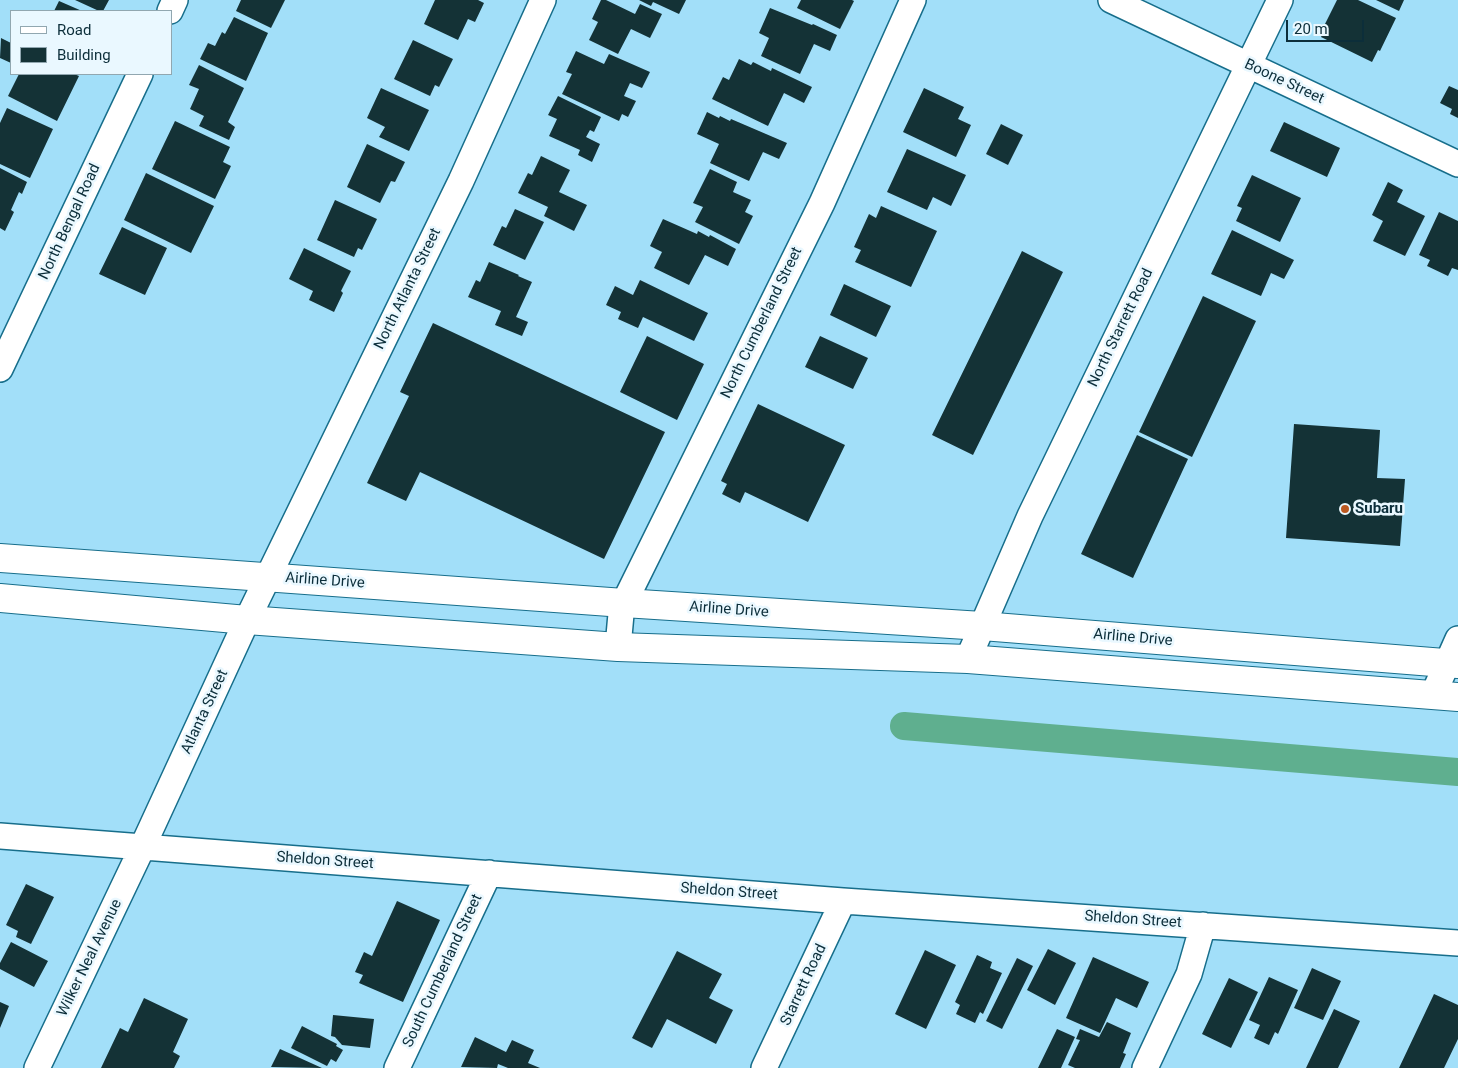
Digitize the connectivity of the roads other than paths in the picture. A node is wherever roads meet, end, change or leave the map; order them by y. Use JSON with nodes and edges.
{"nodes":[{"id":1,"x":543,"y":0,"type":"edge"},
{"id":2,"x":913,"y":0,"type":"edge"},
{"id":3,"x":1111,"y":0,"type":"edge"},
{"id":4,"x":1280,"y":0,"type":"edge"},
{"id":5,"x":1249,"y":66,"type":"junction"},
{"id":6,"x":140,"y":75,"type":"edge"},
{"id":7,"x":1458,"y":164,"type":"edge"},
{"id":8,"x":0,"y":370,"type":"edge"},
{"id":9,"x":0,"y":558,"type":"edge"},
{"id":10,"x":268,"y":576,"type":"junction"},
{"id":11,"x":0,"y":598,"type":"edge"},
{"id":12,"x":624,"y":603,"type":"junction"},
{"id":13,"x":247,"y":620,"type":"junction"},
{"id":14,"x":982,"y":626,"type":"junction"},
{"id":15,"x":1458,"y":639,"type":"edge"},
{"id":16,"x":618,"y":647,"type":"junction"},
{"id":17,"x":968,"y":659,"type":"junction"},
{"id":18,"x":1452,"y":664,"type":"edge"},
{"id":19,"x":1446,"y":696,"type":"edge"},
{"id":20,"x":0,"y":836,"type":"edge"},
{"id":21,"x":142,"y":848,"type":"junction"},
{"id":22,"x":489,"y":873,"type":"junction"},
{"id":23,"x":844,"y":901,"type":"junction"},
{"id":24,"x":1203,"y":925,"type":"junction"},
{"id":25,"x":1458,"y":943,"type":"edge"},
{"id":26,"x":37,"y":1068,"type":"edge"},
{"id":27,"x":397,"y":1068,"type":"edge"},
{"id":28,"x":764,"y":1068,"type":"edge"},
{"id":29,"x":1145,"y":1068,"type":"edge"}],
"edges":[{"from":1,"to":10,"type":"street","name":"North Atlanta Street"},
{"from":2,"to":12,"type":"street","name":"North Cumberland Street"},
{"from":3,"to":5,"type":"street","name":"Boone Street"},
{"from":4,"to":5,"type":"street","name":"North Starrett Road"},
{"from":5,"to":7,"type":"street","name":"Boone Street"},
{"from":5,"to":14,"type":"street","name":"North Starrett Road"},
{"from":6,"to":8,"type":"street","name":"North Bengal Road"},
{"from":9,"to":10,"type":"highway","name":"Airline Drive"},
{"from":10,"to":12,"type":"highway","name":"Airline Drive"},
{"from":10,"to":13,"type":"street","name":"Atlanta Street"},
{"from":11,"to":13,"type":"highway"},
{"from":12,"to":14,"type":"highway","name":"Airline Drive"},
{"from":12,"to":16,"type":"street","name":"North Cumberland Street"},
{"from":13,"to":16,"type":"highway"},
{"from":13,"to":21,"type":"street","name":"Atlanta Street"},
{"from":14,"to":17,"type":"street","name":"North Starrett Road"},
{"from":14,"to":18,"type":"highway","name":"Airline Drive"},
{"from":15,"to":18,"type":"street"},
{"from":16,"to":17,"type":"highway"},
{"from":17,"to":19,"type":"highway"},
{"from":18,"to":19,"type":"street"},
{"from":20,"to":21,"type":"street","name":"Sheldon Street"},
{"from":21,"to":22,"type":"street","name":"Sheldon Street"},
{"from":21,"to":26,"type":"street","name":"Wilker Neal Avenue"},
{"from":22,"to":23,"type":"street","name":"Sheldon Street"},
{"from":22,"to":27,"type":"street","name":"South Cumberland Street"},
{"from":23,"to":24,"type":"street","name":"Sheldon Street"},
{"from":23,"to":28,"type":"street","name":"Starrett Road"},
{"from":24,"to":25,"type":"street","name":"Sheldon Street"},
{"from":24,"to":29,"type":"street"}]}
